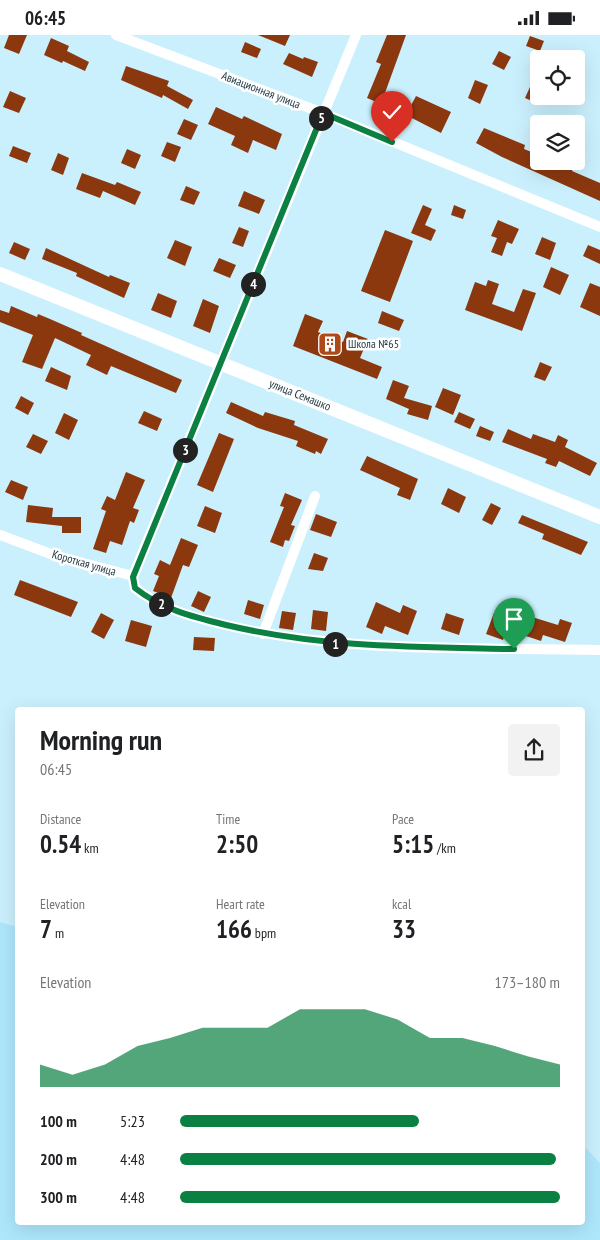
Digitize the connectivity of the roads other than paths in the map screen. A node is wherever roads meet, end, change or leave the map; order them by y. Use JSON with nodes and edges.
{"nodes":[{"id":1,"x":116,"y":35,"type":"edge"},
{"id":2,"x":356,"y":35,"type":"edge"},
{"id":3,"x":323,"y":113,"type":"junction"},
{"id":4,"x":600,"y":227,"type":"edge"},
{"id":5,"x":0,"y":274,"type":"edge"},
{"id":6,"x":220,"y":363,"type":"junction"},
{"id":7,"x":315,"y":496,"type":"dead end"},
{"id":8,"x":600,"y":517,"type":"edge"},
{"id":9,"x":0,"y":535,"type":"edge"},
{"id":10,"x":133,"y":577,"type":"junction"},
{"id":11,"x":263,"y":633,"type":"junction"},
{"id":12,"x":600,"y":650,"type":"edge"}],
"edges":[{"from":1,"to":3,"type":"street","name":"Авиационная улица"},
{"from":2,"to":3,"type":"street"},
{"from":3,"to":4,"type":"street","name":"Авиационная улица"},
{"from":3,"to":6,"type":"street"},
{"from":5,"to":6,"type":"main road","name":"улица Семашко"},
{"from":6,"to":8,"type":"main road","name":"улица Семашко"},
{"from":6,"to":10,"type":"street"},
{"from":7,"to":11,"type":"street"},
{"from":9,"to":10,"type":"street","name":"Короткая улица"},
{"from":10,"to":11,"type":"street","name":"Короткая улица"},
{"from":11,"to":12,"type":"street","name":"Короткая улица"}]}
